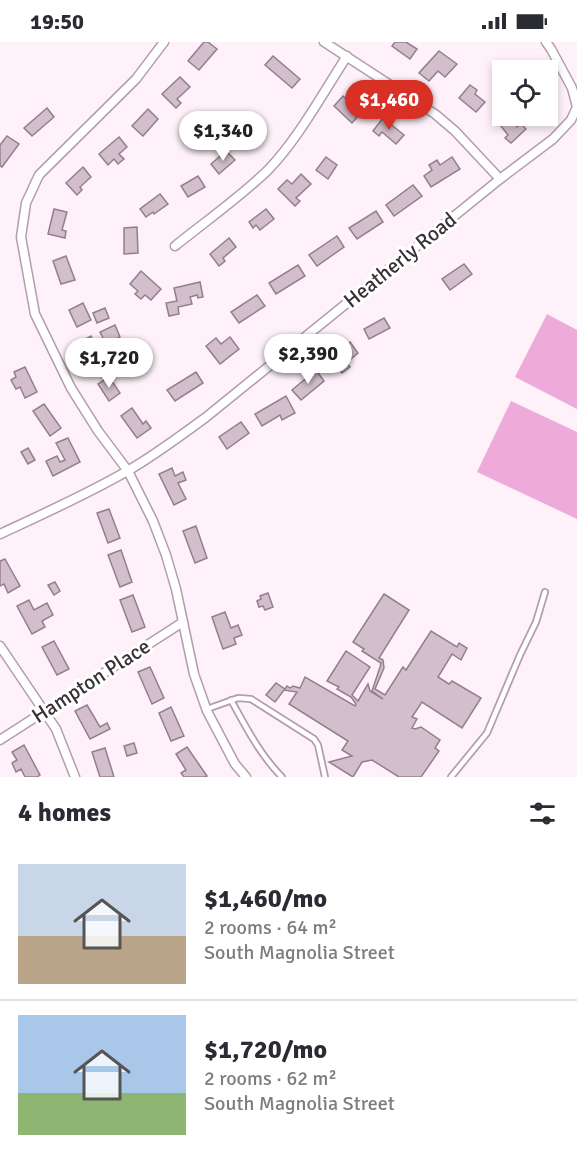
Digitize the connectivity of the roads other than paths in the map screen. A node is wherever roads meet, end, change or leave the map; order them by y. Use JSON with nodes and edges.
{"nodes":[{"id":1,"x":164,"y":42,"type":"edge"},
{"id":2,"x":324,"y":42,"type":"edge"},
{"id":3,"x":546,"y":42,"type":"edge"},
{"id":4,"x":347,"y":56,"type":"junction"},
{"id":5,"x":500,"y":179,"type":"junction"},
{"id":6,"x":174,"y":246,"type":"dead end"},
{"id":7,"x":128,"y":471,"type":"junction"},
{"id":8,"x":0,"y":534,"type":"edge"},
{"id":9,"x":545,"y":592,"type":"dead end"},
{"id":10,"x":183,"y":622,"type":"junction"},
{"id":11,"x":0,"y":646,"type":"edge"},
{"id":12,"x":231,"y":700,"type":"junction"},
{"id":13,"x":207,"y":709,"type":"junction"},
{"id":14,"x":45,"y":711,"type":"junction"},
{"id":15,"x":0,"y":740,"type":"edge"},
{"id":16,"x":75,"y":777,"type":"edge"},
{"id":17,"x":246,"y":777,"type":"edge"},
{"id":18,"x":282,"y":777,"type":"edge"},
{"id":19,"x":325,"y":777,"type":"edge"},
{"id":20,"x":451,"y":777,"type":"edge"}],
"edges":[{"from":1,"to":7,"type":"street"},
{"from":2,"to":4,"type":"street"},
{"from":3,"to":5,"type":"street","name":"Heatherly Road"},
{"from":4,"to":5,"type":"street"},
{"from":4,"to":6,"type":"street"},
{"from":5,"to":7,"type":"street","name":"Heatherly Road"},
{"from":7,"to":8,"type":"street","name":"Heatherly Road"},
{"from":7,"to":10,"type":"street"},
{"from":9,"to":20,"type":"lane"},
{"from":10,"to":13,"type":"street"},
{"from":10,"to":14,"type":"street","name":"Hampton Place"},
{"from":11,"to":14,"type":"street"},
{"from":12,"to":13,"type":"lane"},
{"from":12,"to":18,"type":"lane"},
{"from":12,"to":19,"type":"lane"},
{"from":13,"to":17,"type":"street"},
{"from":14,"to":15,"type":"street","name":"Hampton Place"},
{"from":14,"to":16,"type":"street"}]}
